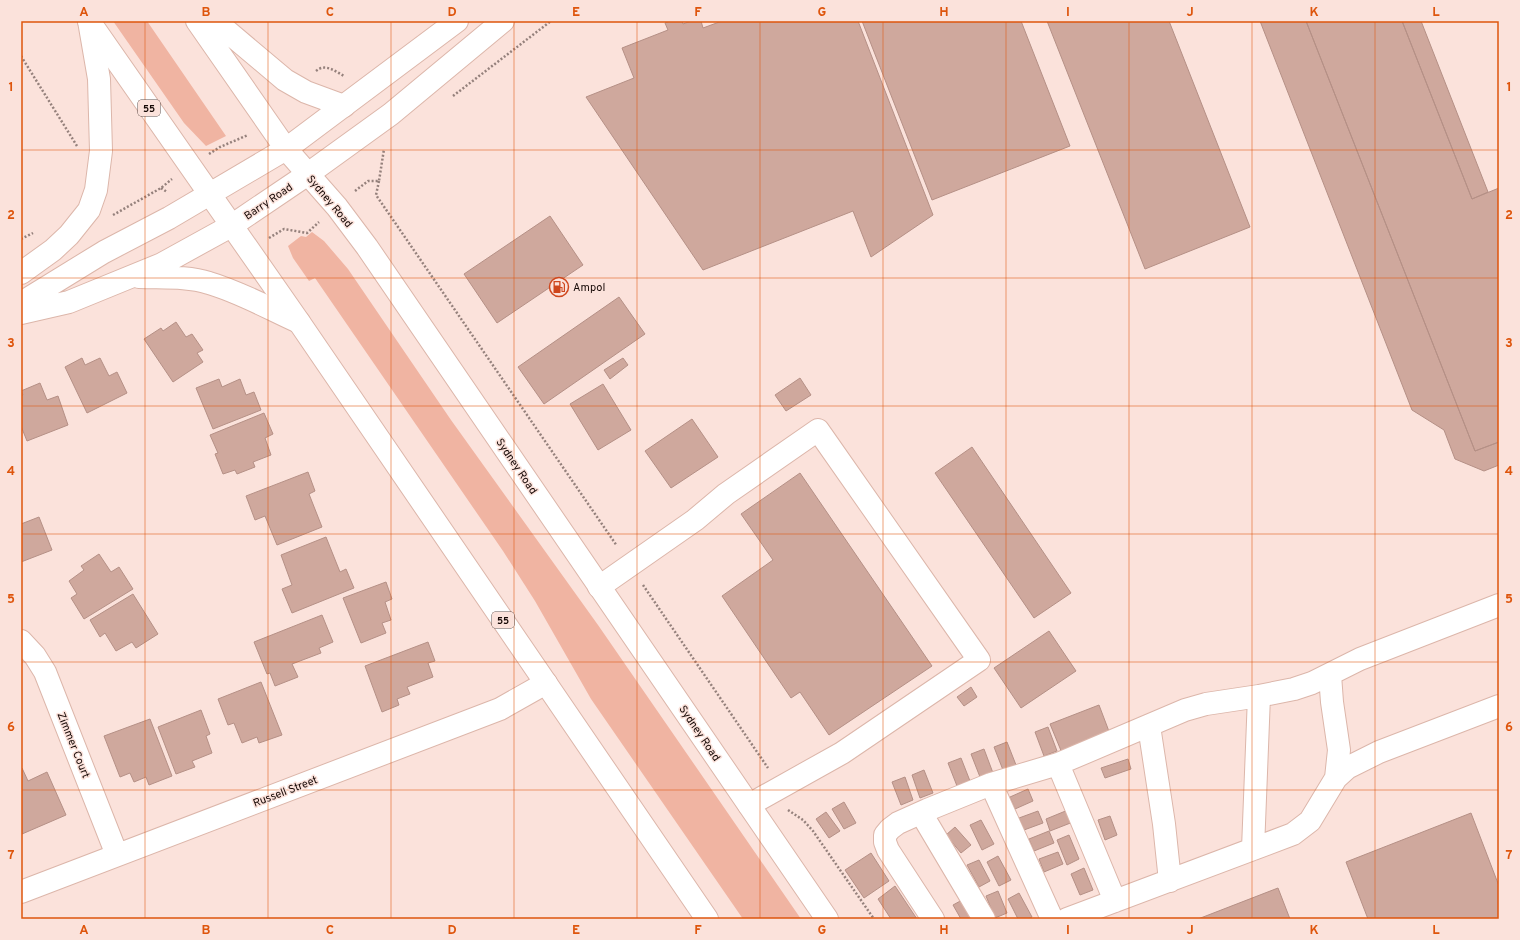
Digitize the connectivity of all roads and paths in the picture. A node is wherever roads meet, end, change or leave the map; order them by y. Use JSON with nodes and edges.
{"nodes":[{"id":1,"x":89,"y":21,"type":"edge"},
{"id":2,"x":196,"y":21,"type":"edge"},
{"id":3,"x":215,"y":21,"type":"edge"},
{"id":4,"x":456,"y":21,"type":"edge"},
{"id":5,"x":503,"y":21,"type":"edge"},
{"id":6,"x":551,"y":21,"type":"edge"},
{"id":7,"x":21,"y":56,"type":"edge"},
{"id":8,"x":452,"y":96,"type":"dead end"},
{"id":9,"x":344,"y":106,"type":"junction"},
{"id":10,"x":389,"y":145,"type":"dead end"},
{"id":11,"x":286,"y":149,"type":"junction"},
{"id":12,"x":79,"y":150,"type":"dead end"},
{"id":13,"x":308,"y":174,"type":"junction"},
{"id":14,"x":368,"y":181,"type":"dead end"},
{"id":15,"x":209,"y":194,"type":"junction"},
{"id":16,"x":231,"y":226,"type":"junction"},
{"id":17,"x":21,"y":273,"type":"edge"},
{"id":18,"x":131,"y":277,"type":"junction"},
{"id":19,"x":21,"y":302,"type":"edge"},
{"id":20,"x":21,"y":312,"type":"edge"},
{"id":21,"x":299,"y":322,"type":"junction"},
{"id":22,"x":599,"y":587,"type":"junction"},
{"id":23,"x":1499,"y":605,"type":"edge"},
{"id":24,"x":21,"y":641,"type":"edge"},
{"id":25,"x":1330,"y":675,"type":"junction"},
{"id":26,"x":546,"y":683,"type":"junction"},
{"id":27,"x":1258,"y":696,"type":"junction"},
{"id":28,"x":1499,"y":706,"type":"edge"},
{"id":29,"x":1149,"y":726,"type":"junction"},
{"id":30,"x":1058,"y":764,"type":"junction"},
{"id":31,"x":1336,"y":778,"type":"junction"},
{"id":32,"x":991,"y":784,"type":"junction"},
{"id":33,"x":749,"y":805,"type":"junction"},
{"id":34,"x":921,"y":812,"type":"junction"},
{"id":35,"x":1253,"y":849,"type":"junction"},
{"id":36,"x":117,"y":855,"type":"junction"},
{"id":37,"x":1170,"y":881,"type":"junction"},
{"id":38,"x":21,"y":892,"type":"edge"},
{"id":39,"x":1115,"y":901,"type":"junction"},
{"id":40,"x":707,"y":919,"type":"edge"},
{"id":41,"x":827,"y":919,"type":"edge"},
{"id":42,"x":933,"y":919,"type":"edge"},
{"id":43,"x":984,"y":919,"type":"edge"},
{"id":44,"x":1052,"y":919,"type":"edge"},
{"id":45,"x":1067,"y":919,"type":"edge"}],
"edges":[{"from":1,"to":15,"type":"main road","number":"55"},
{"from":1,"to":17,"type":"main road"},
{"from":2,"to":11,"type":"main road","name":"Sydney Road"},
{"from":3,"to":9,"type":"main road"},
{"from":4,"to":9,"type":"main road"},
{"from":5,"to":13,"type":"main road","name":"Barry Road"},
{"from":6,"to":8,"type":"path"},
{"from":7,"to":12,"type":"path"},
{"from":9,"to":11,"type":"main road"},
{"from":10,"to":14,"type":"path"},
{"from":11,"to":13,"type":"main road","name":"Sydney Road"},
{"from":11,"to":15,"type":"main road"},
{"from":13,"to":16,"type":"main road","name":"Barry Road"},
{"from":13,"to":22,"type":"main road","name":"Sydney Road"},
{"from":15,"to":16,"type":"main road","number":"55"},
{"from":15,"to":19,"type":"main road"},
{"from":16,"to":18,"type":"main road","name":"Barry Road"},
{"from":16,"to":21,"type":"main road","number":"55"},
{"from":18,"to":20,"type":"main road","name":"Barry Road"},
{"from":18,"to":21,"type":"main road"},
{"from":21,"to":26,"type":"main road","number":"55"},
{"from":22,"to":33,"type":"main road","name":"Sydney Road"},
{"from":22,"to":33,"type":"main road"},
{"from":23,"to":25,"type":"main road"},
{"from":24,"to":36,"type":"main road","name":"Zimmer Court"},
{"from":25,"to":27,"type":"main road"},
{"from":25,"to":31,"type":"main road"},
{"from":26,"to":36,"type":"main road","name":"Russell Street"},
{"from":26,"to":40,"type":"main road","number":"55"},
{"from":27,"to":29,"type":"main road"},
{"from":27,"to":35,"type":"main road"},
{"from":28,"to":31,"type":"main road"},
{"from":29,"to":30,"type":"main road"},
{"from":29,"to":37,"type":"main road"},
{"from":30,"to":32,"type":"main road"},
{"from":30,"to":39,"type":"main road"},
{"from":31,"to":35,"type":"main road"},
{"from":32,"to":34,"type":"main road"},
{"from":32,"to":44,"type":"main road"},
{"from":33,"to":41,"type":"main road","name":"Sydney Road"},
{"from":34,"to":42,"type":"main road"},
{"from":34,"to":43,"type":"main road"},
{"from":35,"to":37,"type":"main road"},
{"from":36,"to":38,"type":"main road","name":"Russell Street"},
{"from":37,"to":39,"type":"main road"},
{"from":39,"to":45,"type":"main road"}]}
